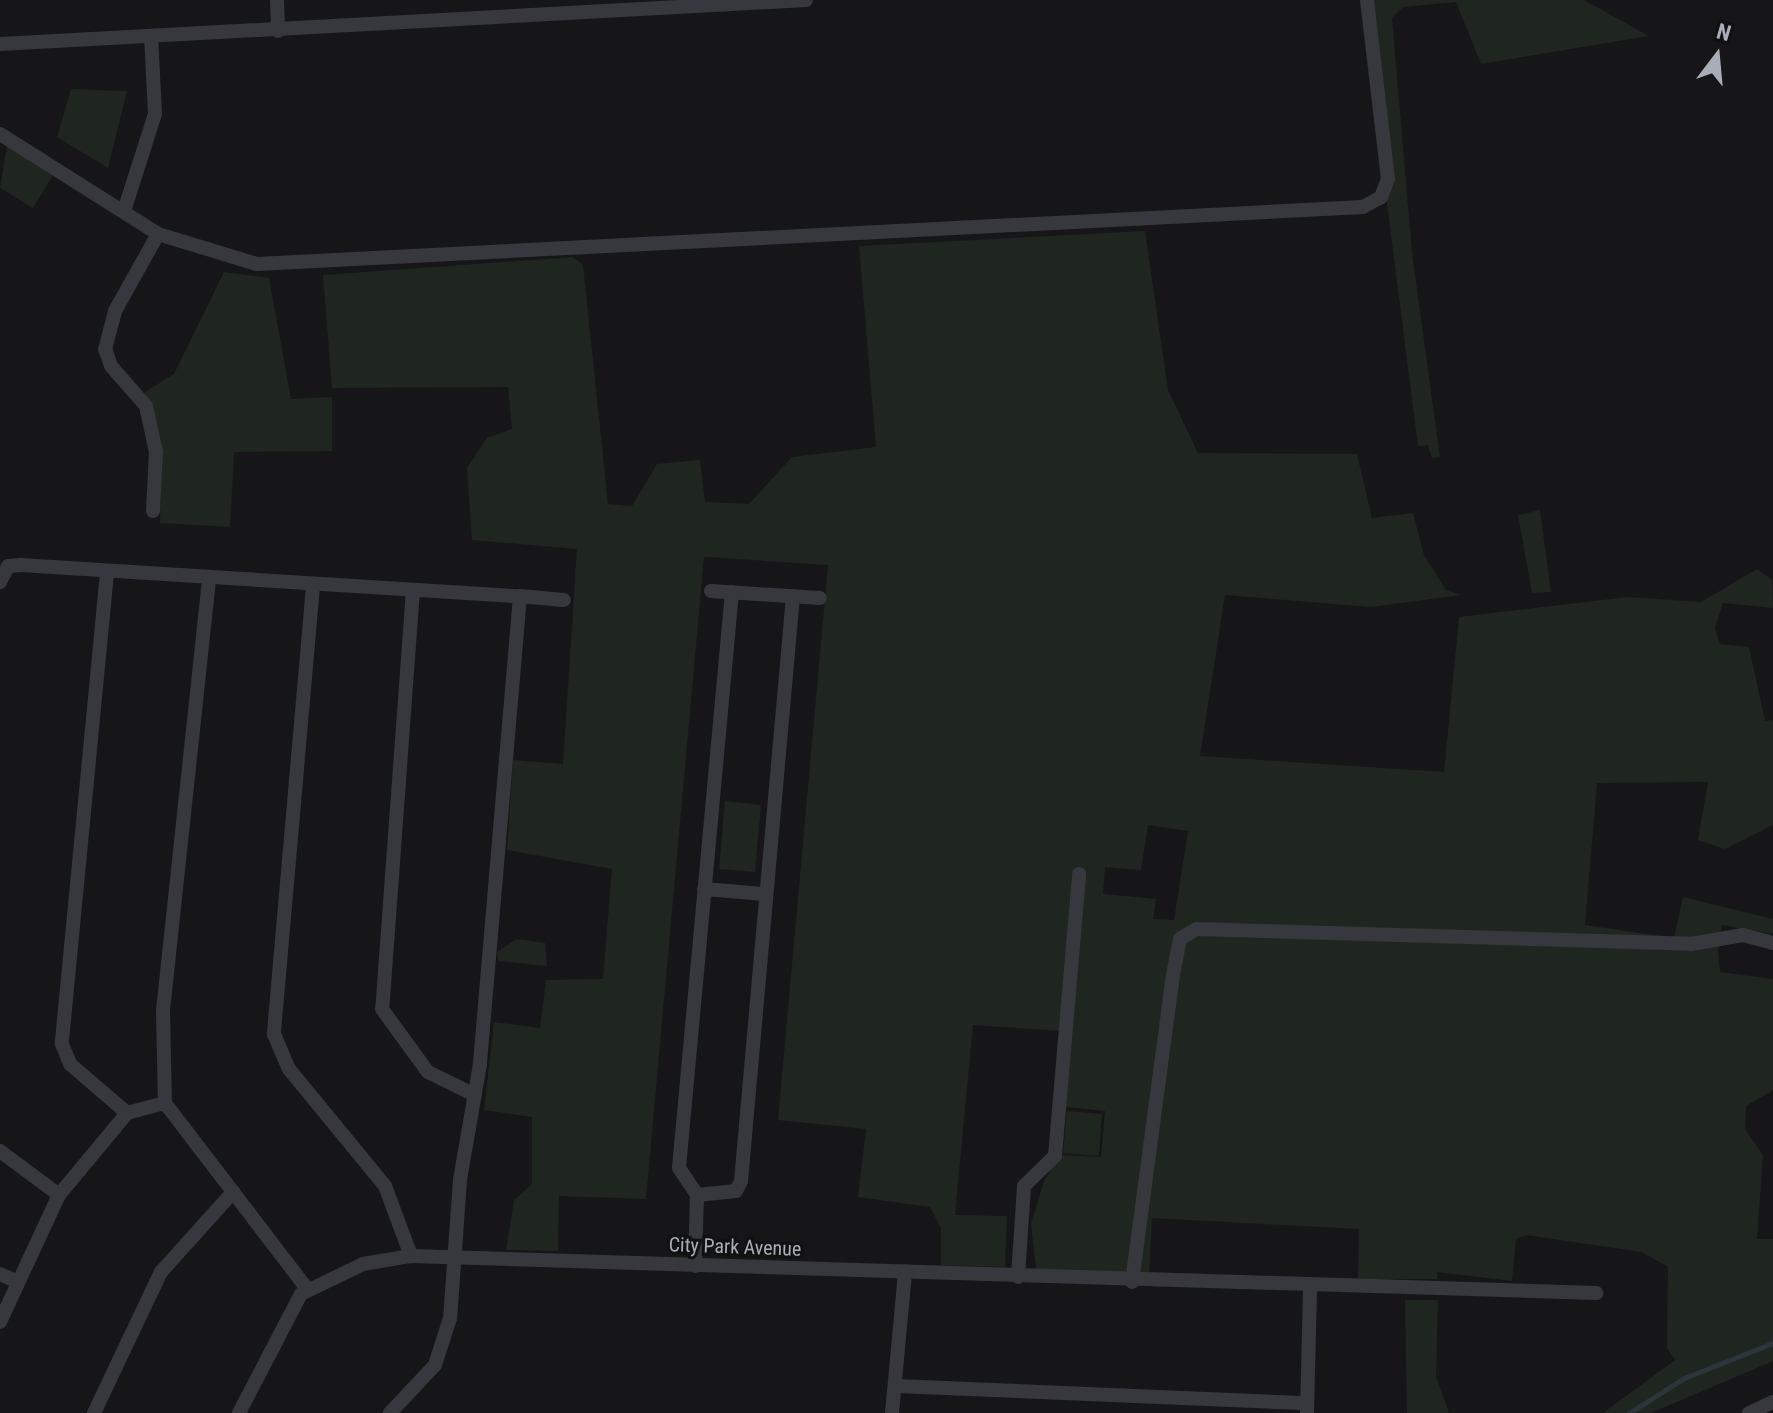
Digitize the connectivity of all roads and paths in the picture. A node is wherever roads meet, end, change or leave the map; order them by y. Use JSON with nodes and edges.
{"nodes":[{"id":1,"x":277,"y":0,"type":"edge"},
{"id":2,"x":806,"y":0,"type":"edge"},
{"id":3,"x":1367,"y":0,"type":"edge"},
{"id":4,"x":278,"y":31,"type":"junction"},
{"id":5,"x":151,"y":36,"type":"junction"},
{"id":6,"x":0,"y":44,"type":"edge"},
{"id":7,"x":0,"y":134,"type":"edge"},
{"id":8,"x":124,"y":211,"type":"junction"},
{"id":9,"x":158,"y":234,"type":"junction"},
{"id":10,"x":153,"y":511,"type":"dead end"},
{"id":11,"x":107,"y":573,"type":"junction"},
{"id":12,"x":209,"y":580,"type":"junction"},
{"id":13,"x":0,"y":582,"type":"edge"},
{"id":14,"x":313,"y":586,"type":"junction"},
{"id":15,"x":413,"y":590,"type":"junction"},
{"id":16,"x":711,"y":591,"type":"dead end"},
{"id":17,"x":732,"y":592,"type":"junction"},
{"id":18,"x":520,"y":596,"type":"junction"},
{"id":19,"x":793,"y":596,"type":"junction"},
{"id":20,"x":820,"y":598,"type":"dead end"},
{"id":21,"x":564,"y":600,"type":"dead end"},
{"id":22,"x":1079,"y":874,"type":"dead end"},
{"id":23,"x":704,"y":889,"type":"junction"},
{"id":24,"x":765,"y":894,"type":"junction"},
{"id":25,"x":1773,"y":943,"type":"edge"},
{"id":26,"x":475,"y":1095,"type":"junction"},
{"id":27,"x":165,"y":1103,"type":"junction"},
{"id":28,"x":127,"y":1113,"type":"junction"},
{"id":29,"x":0,"y":1151,"type":"edge"},
{"id":30,"x":233,"y":1192,"type":"junction"},
{"id":31,"x":59,"y":1195,"type":"junction"},
{"id":32,"x":697,"y":1195,"type":"junction"},
{"id":33,"x":411,"y":1256,"type":"junction"},
{"id":34,"x":452,"y":1259,"type":"junction"},
{"id":35,"x":695,"y":1266,"type":"junction"},
{"id":36,"x":905,"y":1272,"type":"junction"},
{"id":37,"x":0,"y":1274,"type":"edge"},
{"id":38,"x":1018,"y":1277,"type":"junction"},
{"id":39,"x":16,"y":1281,"type":"junction"},
{"id":40,"x":1132,"y":1282,"type":"junction"},
{"id":41,"x":1310,"y":1288,"type":"junction"},
{"id":42,"x":307,"y":1289,"type":"junction"},
{"id":43,"x":1596,"y":1293,"type":"dead end"},
{"id":44,"x":0,"y":1322,"type":"edge"},
{"id":45,"x":896,"y":1386,"type":"junction"},
{"id":46,"x":1773,"y":1402,"type":"edge"},
{"id":47,"x":1307,"y":1408,"type":"edge"},
{"id":48,"x":94,"y":1413,"type":"edge"},
{"id":49,"x":239,"y":1413,"type":"edge"},
{"id":50,"x":390,"y":1413,"type":"edge"},
{"id":51,"x":892,"y":1413,"type":"edge"},
{"id":52,"x":1749,"y":1413,"type":"edge"}],
"edges":[{"from":1,"to":4,"type":"street"},
{"from":2,"to":4,"type":"street"},
{"from":3,"to":9,"type":"street"},
{"from":4,"to":5,"type":"street"},
{"from":5,"to":6,"type":"street"},
{"from":5,"to":8,"type":"street"},
{"from":7,"to":8,"type":"street"},
{"from":8,"to":9,"type":"street"},
{"from":9,"to":10,"type":"street"},
{"from":11,"to":12,"type":"street"},
{"from":11,"to":13,"type":"street"},
{"from":11,"to":28,"type":"street"},
{"from":12,"to":14,"type":"street"},
{"from":12,"to":27,"type":"street"},
{"from":14,"to":15,"type":"street"},
{"from":14,"to":33,"type":"street"},
{"from":15,"to":18,"type":"street"},
{"from":15,"to":26,"type":"street"},
{"from":16,"to":17,"type":"street"},
{"from":17,"to":19,"type":"street"},
{"from":17,"to":23,"type":"street"},
{"from":18,"to":21,"type":"street"},
{"from":18,"to":26,"type":"street"},
{"from":19,"to":20,"type":"street"},
{"from":19,"to":24,"type":"street"},
{"from":22,"to":38,"type":"street"},
{"from":23,"to":24,"type":"street"},
{"from":23,"to":32,"type":"street"},
{"from":24,"to":32,"type":"street"},
{"from":25,"to":40,"type":"street"},
{"from":26,"to":34,"type":"street"},
{"from":27,"to":28,"type":"street"},
{"from":27,"to":30,"type":"street"},
{"from":28,"to":31,"type":"street"},
{"from":29,"to":31,"type":"street"},
{"from":30,"to":42,"type":"street"},
{"from":30,"to":48,"type":"street"},
{"from":31,"to":39,"type":"street"},
{"from":32,"to":35,"type":"street"},
{"from":33,"to":34,"type":"street","name":"City Park Avenue"},
{"from":33,"to":42,"type":"street","name":"City Park Avenue"},
{"from":34,"to":35,"type":"street","name":"City Park Avenue"},
{"from":34,"to":50,"type":"street"},
{"from":35,"to":36,"type":"street","name":"City Park Avenue"},
{"from":36,"to":38,"type":"street","name":"City Park Avenue"},
{"from":36,"to":45,"type":"street"},
{"from":37,"to":39,"type":"street"},
{"from":38,"to":40,"type":"street","name":"City Park Avenue"},
{"from":39,"to":44,"type":"street"},
{"from":40,"to":41,"type":"street","name":"City Park Avenue"},
{"from":41,"to":43,"type":"street","name":"City Park Avenue"},
{"from":41,"to":47,"type":"street"},
{"from":42,"to":49,"type":"street","name":"City Park Avenue"},
{"from":45,"to":47,"type":"street"},
{"from":45,"to":51,"type":"street"},
{"from":46,"to":52,"type":"street"}]}
